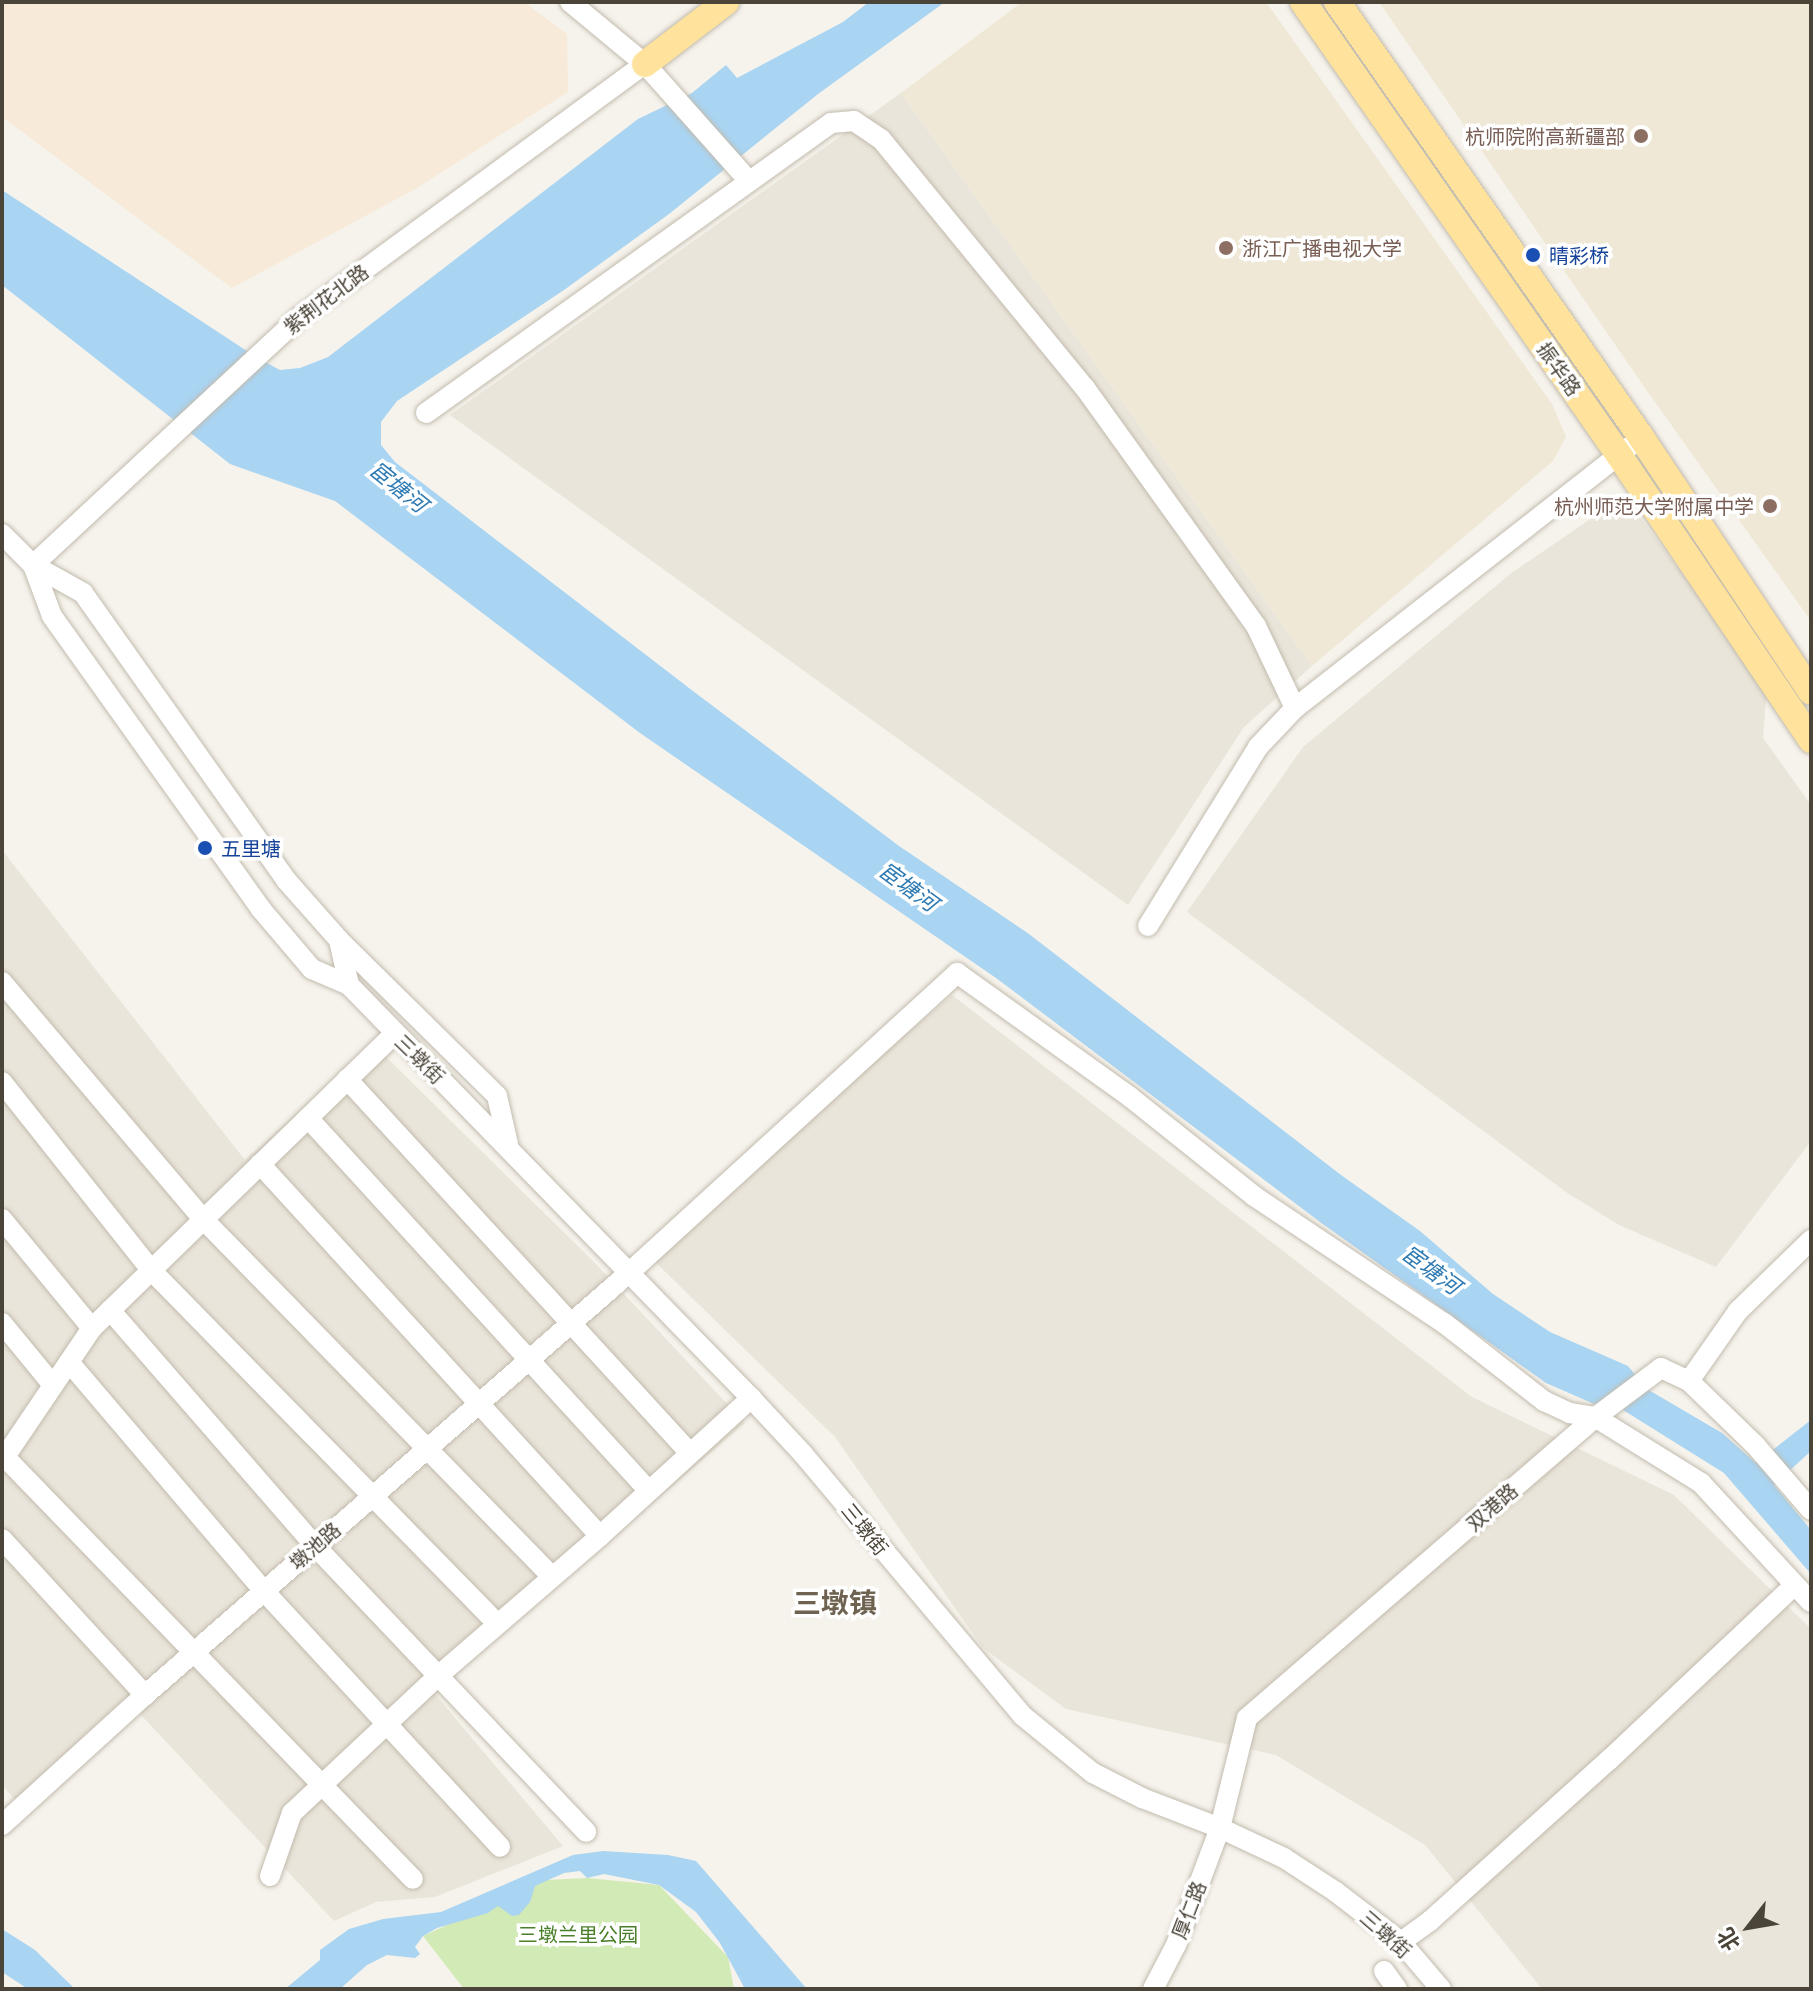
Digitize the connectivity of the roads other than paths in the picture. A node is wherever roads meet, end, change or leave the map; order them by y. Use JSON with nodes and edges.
{"nodes":[{"id":1,"x":570,"y":2,"type":"edge"},
{"id":2,"x":726,"y":2,"type":"edge"},
{"id":3,"x":1303,"y":2,"type":"edge"},
{"id":4,"x":1337,"y":2,"type":"edge"},
{"id":5,"x":645,"y":64,"type":"junction"},
{"id":6,"x":749,"y":181,"type":"junction"},
{"id":7,"x":426,"y":413,"type":"dead end"},
{"id":8,"x":1641,"y":437,"type":"junction"},
{"id":9,"x":1619,"y":455,"type":"junction"},
{"id":10,"x":2,"y":534,"type":"edge"},
{"id":11,"x":33,"y":565,"type":"junction"},
{"id":12,"x":1811,"y":692,"type":"edge"},
{"id":13,"x":1295,"y":708,"type":"junction"},
{"id":14,"x":1811,"y":740,"type":"edge"},
{"id":15,"x":1148,"y":926,"type":"dead end"},
{"id":16,"x":339,"y":940,"type":"junction"},
{"id":17,"x":349,"y":985,"type":"junction"},
{"id":18,"x":4,"y":990,"type":"edge"},
{"id":19,"x":394,"y":1034,"type":"junction"},
{"id":20,"x":347,"y":1079,"type":"junction"},
{"id":21,"x":2,"y":1082,"type":"edge"},
{"id":22,"x":308,"y":1118,"type":"junction"},
{"id":23,"x":508,"y":1144,"type":"junction"},
{"id":24,"x":260,"y":1164,"type":"junction"},
{"id":25,"x":2,"y":1219,"type":"edge"},
{"id":26,"x":203,"y":1219,"type":"junction"},
{"id":27,"x":1811,"y":1240,"type":"edge"},
{"id":28,"x":151,"y":1270,"type":"junction"},
{"id":29,"x":631,"y":1271,"type":"junction"},
{"id":30,"x":110,"y":1310,"type":"junction"},
{"id":31,"x":571,"y":1321,"type":"junction"},
{"id":32,"x":2,"y":1323,"type":"edge"},
{"id":33,"x":92,"y":1328,"type":"junction"},
{"id":34,"x":527,"y":1361,"type":"junction"},
{"id":35,"x":69,"y":1362,"type":"junction"},
{"id":36,"x":1689,"y":1381,"type":"junction"},
{"id":37,"x":53,"y":1385,"type":"junction"},
{"id":38,"x":751,"y":1398,"type":"junction"},
{"id":39,"x":479,"y":1403,"type":"junction"},
{"id":40,"x":1596,"y":1417,"type":"junction"},
{"id":41,"x":425,"y":1449,"type":"junction"},
{"id":42,"x":689,"y":1452,"type":"junction"},
{"id":43,"x":3,"y":1458,"type":"edge"},
{"id":44,"x":648,"y":1490,"type":"junction"},
{"id":45,"x":373,"y":1495,"type":"junction"},
{"id":46,"x":1811,"y":1510,"type":"edge"},
{"id":47,"x":600,"y":1536,"type":"junction"},
{"id":48,"x":2,"y":1539,"type":"edge"},
{"id":49,"x":315,"y":1546,"type":"junction"},
{"id":50,"x":552,"y":1577,"type":"junction"},
{"id":51,"x":1795,"y":1585,"type":"junction"},
{"id":52,"x":264,"y":1591,"type":"junction"},
{"id":53,"x":1811,"y":1602,"type":"edge"},
{"id":54,"x":497,"y":1623,"type":"junction"},
{"id":55,"x":196,"y":1651,"type":"junction"},
{"id":56,"x":438,"y":1676,"type":"junction"},
{"id":57,"x":145,"y":1695,"type":"junction"},
{"id":58,"x":386,"y":1724,"type":"junction"},
{"id":59,"x":322,"y":1783,"type":"junction"},
{"id":60,"x":2,"y":1825,"type":"edge"},
{"id":61,"x":1220,"y":1828,"type":"junction"},
{"id":62,"x":586,"y":1832,"type":"dead end"},
{"id":63,"x":500,"y":1847,"type":"dead end"},
{"id":64,"x":270,"y":1876,"type":"dead end"},
{"id":65,"x":413,"y":1879,"type":"dead end"},
{"id":66,"x":1401,"y":1942,"type":"junction"},
{"id":67,"x":1384,"y":1971,"type":"dead end"},
{"id":68,"x":1153,"y":1989,"type":"edge"},
{"id":69,"x":1397,"y":1989,"type":"edge"},
{"id":70,"x":1441,"y":1989,"type":"edge"}],
"edges":[{"from":1,"to":5,"type":"street"},
{"from":2,"to":5,"type":"main road"},
{"from":3,"to":9,"type":"main road","name":"振华路"},
{"from":4,"to":8,"type":"main road","name":"振华路"},
{"from":5,"to":6,"type":"street"},
{"from":5,"to":11,"type":"street","name":"紫荆花北路"},
{"from":6,"to":7,"type":"street"},
{"from":6,"to":13,"type":"street"},
{"from":8,"to":9,"type":"street"},
{"from":8,"to":12,"type":"main road","name":"振华路"},
{"from":9,"to":13,"type":"street"},
{"from":9,"to":14,"type":"main road","name":"振华路"},
{"from":10,"to":11,"type":"street","name":"三墩街"},
{"from":11,"to":16,"type":"street","name":"三墩街"},
{"from":11,"to":17,"type":"street","name":"三墩街"},
{"from":13,"to":15,"type":"street"},
{"from":16,"to":17,"type":"street","name":"三墩街"},
{"from":16,"to":23,"type":"street"},
{"from":17,"to":19,"type":"street","name":"三墩街"},
{"from":18,"to":26,"type":"street"},
{"from":19,"to":20,"type":"street"},
{"from":19,"to":23,"type":"street","name":"三墩街"},
{"from":20,"to":22,"type":"street"},
{"from":20,"to":31,"type":"street"},
{"from":21,"to":28,"type":"street"},
{"from":22,"to":24,"type":"street"},
{"from":22,"to":34,"type":"street"},
{"from":23,"to":29,"type":"street","name":"三墩街"},
{"from":24,"to":26,"type":"street"},
{"from":24,"to":39,"type":"street"},
{"from":25,"to":33,"type":"street"},
{"from":26,"to":28,"type":"street"},
{"from":26,"to":41,"type":"street"},
{"from":27,"to":36,"type":"street"},
{"from":28,"to":30,"type":"street"},
{"from":28,"to":45,"type":"street"},
{"from":29,"to":31,"type":"street","name":"墩池路"},
{"from":29,"to":38,"type":"street","name":"三墩街"},
{"from":29,"to":40,"type":"street","name":"墩池路"},
{"from":30,"to":33,"type":"street"},
{"from":30,"to":49,"type":"street"},
{"from":31,"to":34,"type":"street","name":"墩池路"},
{"from":31,"to":42,"type":"street"},
{"from":32,"to":37,"type":"street"},
{"from":33,"to":35,"type":"street"},
{"from":34,"to":39,"type":"street","name":"墩池路"},
{"from":34,"to":44,"type":"street"},
{"from":35,"to":37,"type":"street"},
{"from":35,"to":52,"type":"street"},
{"from":36,"to":40,"type":"street","name":"双港路"},
{"from":36,"to":46,"type":"street","name":"双港路"},
{"from":37,"to":43,"type":"street"},
{"from":38,"to":42,"type":"street"},
{"from":38,"to":61,"type":"street","name":"三墩街"},
{"from":39,"to":41,"type":"street","name":"墩池路"},
{"from":39,"to":47,"type":"street"},
{"from":40,"to":51,"type":"street"},
{"from":40,"to":61,"type":"street","name":"双港路"},
{"from":41,"to":45,"type":"street","name":"墩池路"},
{"from":41,"to":50,"type":"street"},
{"from":42,"to":44,"type":"street"},
{"from":43,"to":55,"type":"street"},
{"from":44,"to":47,"type":"street"},
{"from":45,"to":49,"type":"street","name":"墩池路"},
{"from":45,"to":54,"type":"street"},
{"from":47,"to":50,"type":"street"},
{"from":48,"to":57,"type":"street"},
{"from":49,"to":52,"type":"street","name":"墩池路"},
{"from":49,"to":56,"type":"street"},
{"from":50,"to":54,"type":"street"},
{"from":51,"to":53,"type":"street"},
{"from":51,"to":66,"type":"street"},
{"from":52,"to":55,"type":"street","name":"墩池路"},
{"from":52,"to":58,"type":"street"},
{"from":54,"to":56,"type":"street"},
{"from":55,"to":57,"type":"street","name":"墩池路"},
{"from":55,"to":59,"type":"street"},
{"from":56,"to":58,"type":"street"},
{"from":56,"to":62,"type":"street"},
{"from":57,"to":60,"type":"street","name":"墩池路"},
{"from":58,"to":59,"type":"street"},
{"from":58,"to":63,"type":"street"},
{"from":59,"to":64,"type":"street"},
{"from":59,"to":65,"type":"street"},
{"from":61,"to":66,"type":"street","name":"三墩街"},
{"from":61,"to":68,"type":"street","name":"厚仁路"},
{"from":66,"to":70,"type":"street","name":"三墩街"},
{"from":67,"to":69,"type":"street"}]}
